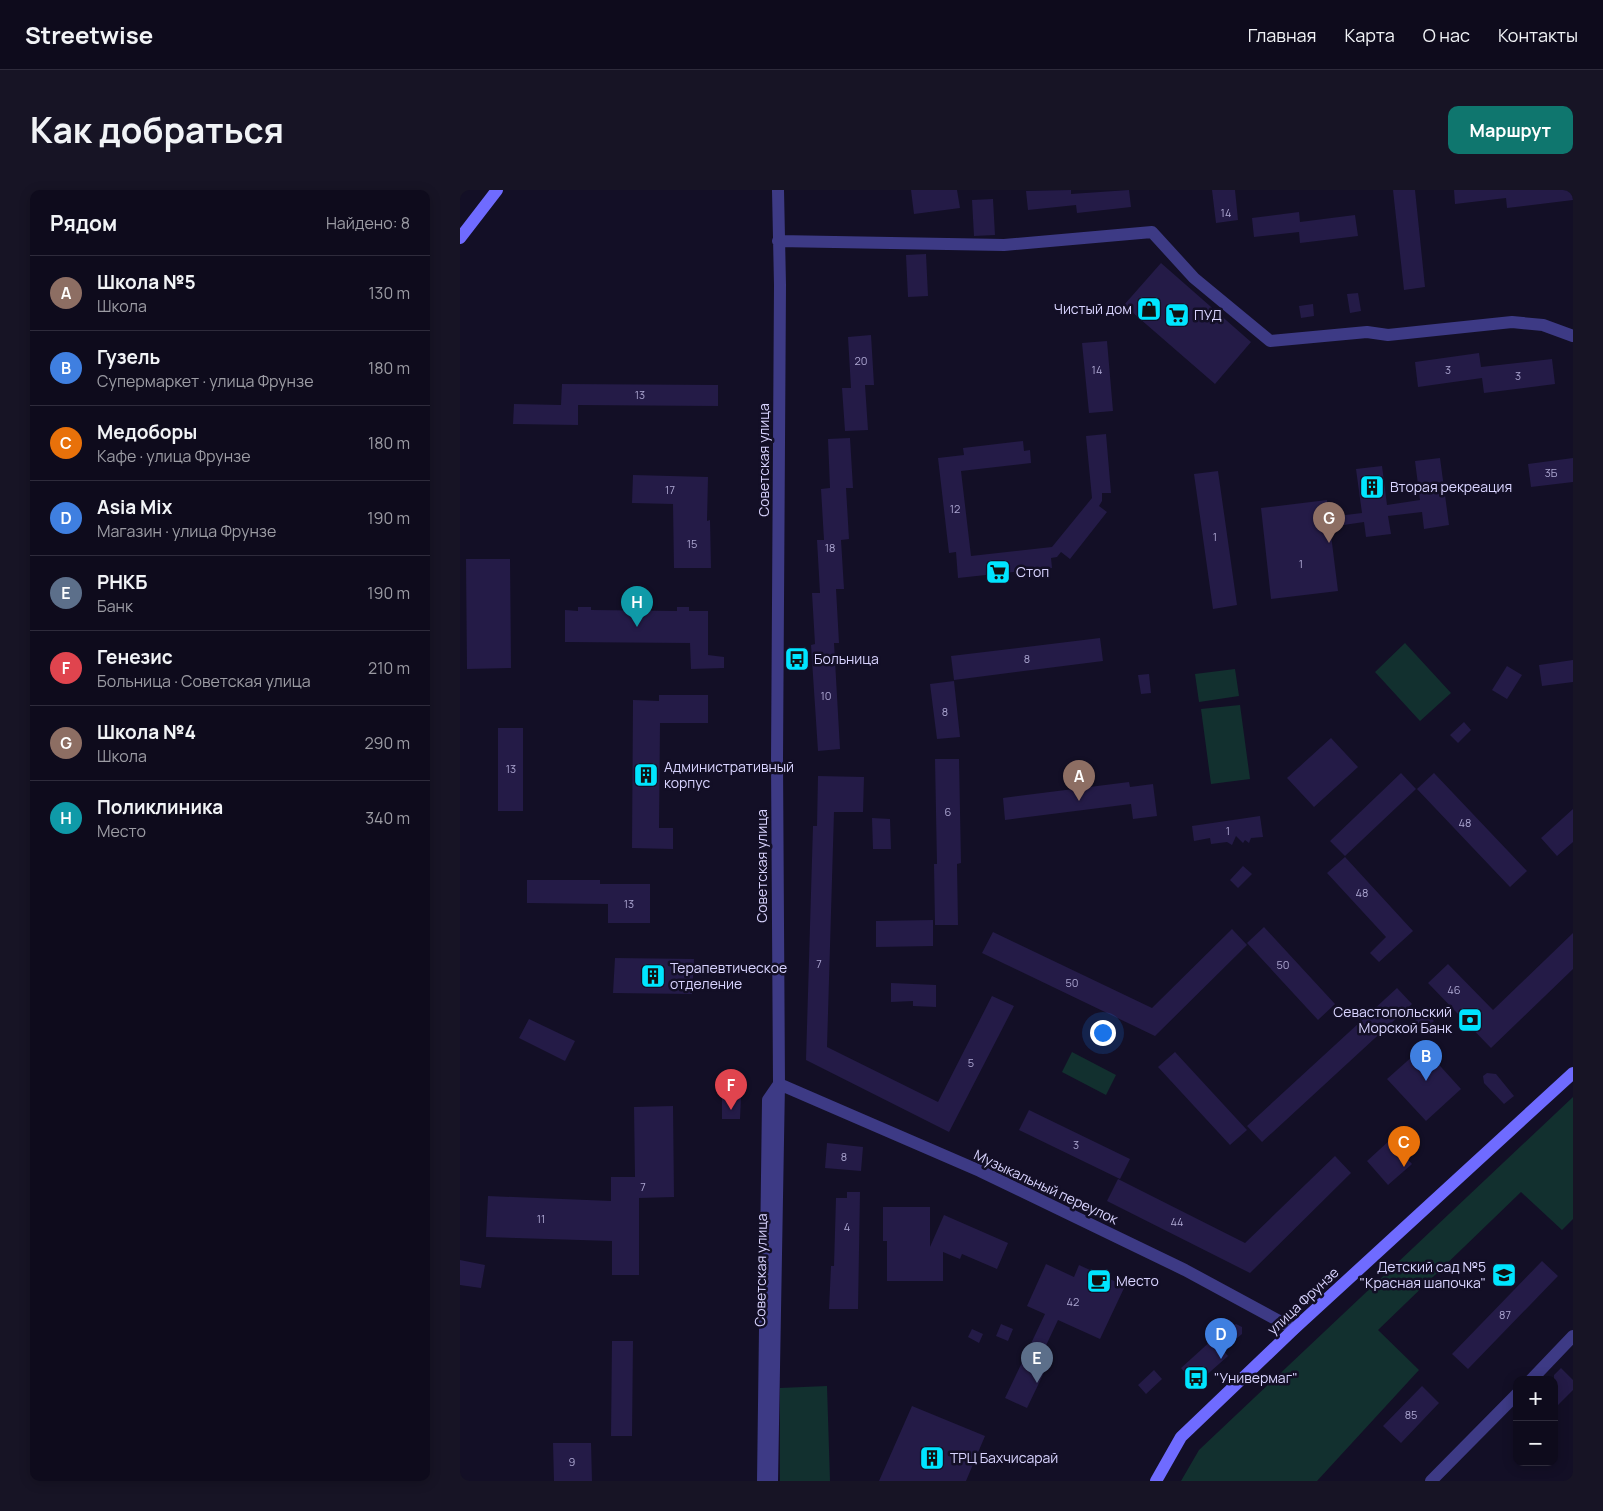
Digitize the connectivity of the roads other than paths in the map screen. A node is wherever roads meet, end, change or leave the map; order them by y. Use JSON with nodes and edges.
{"nodes":[{"id":1,"x":497,"y":190,"type":"edge"},
{"id":2,"x":778,"y":190,"type":"edge"},
{"id":3,"x":460,"y":238,"type":"edge"},
{"id":4,"x":778,"y":241,"type":"junction"},
{"id":5,"x":1573,"y":336,"type":"edge"},
{"id":6,"x":1573,"y":1073,"type":"edge"},
{"id":7,"x":779,"y":1084,"type":"junction"},
{"id":8,"x":1294,"y":1329,"type":"junction"},
{"id":9,"x":1573,"y":1336,"type":"edge"},
{"id":10,"x":1534,"y":1376,"type":"edge"},
{"id":11,"x":1513,"y":1398,"type":"edge"},
{"id":12,"x":763,"y":1481,"type":"edge"},
{"id":13,"x":772,"y":1481,"type":"edge"},
{"id":14,"x":1156,"y":1481,"type":"edge"},
{"id":15,"x":1431,"y":1481,"type":"edge"}],
"edges":[{"from":1,"to":3,"type":"main road"},
{"from":2,"to":4,"type":"street","name":"Советская улица"},
{"from":4,"to":5,"type":"street"},
{"from":4,"to":7,"type":"street","name":"Советская улица"},
{"from":6,"to":8,"type":"main road","name":"улица Фрунзе"},
{"from":7,"to":8,"type":"street","name":"Музыкальный переулок"},
{"from":7,"to":12,"type":"street"},
{"from":7,"to":13,"type":"street","name":"Советская улица"},
{"from":8,"to":14,"type":"main road","name":"улица Фрунзе"},
{"from":9,"to":10,"type":"street"},
{"from":11,"to":15,"type":"street"}]}
